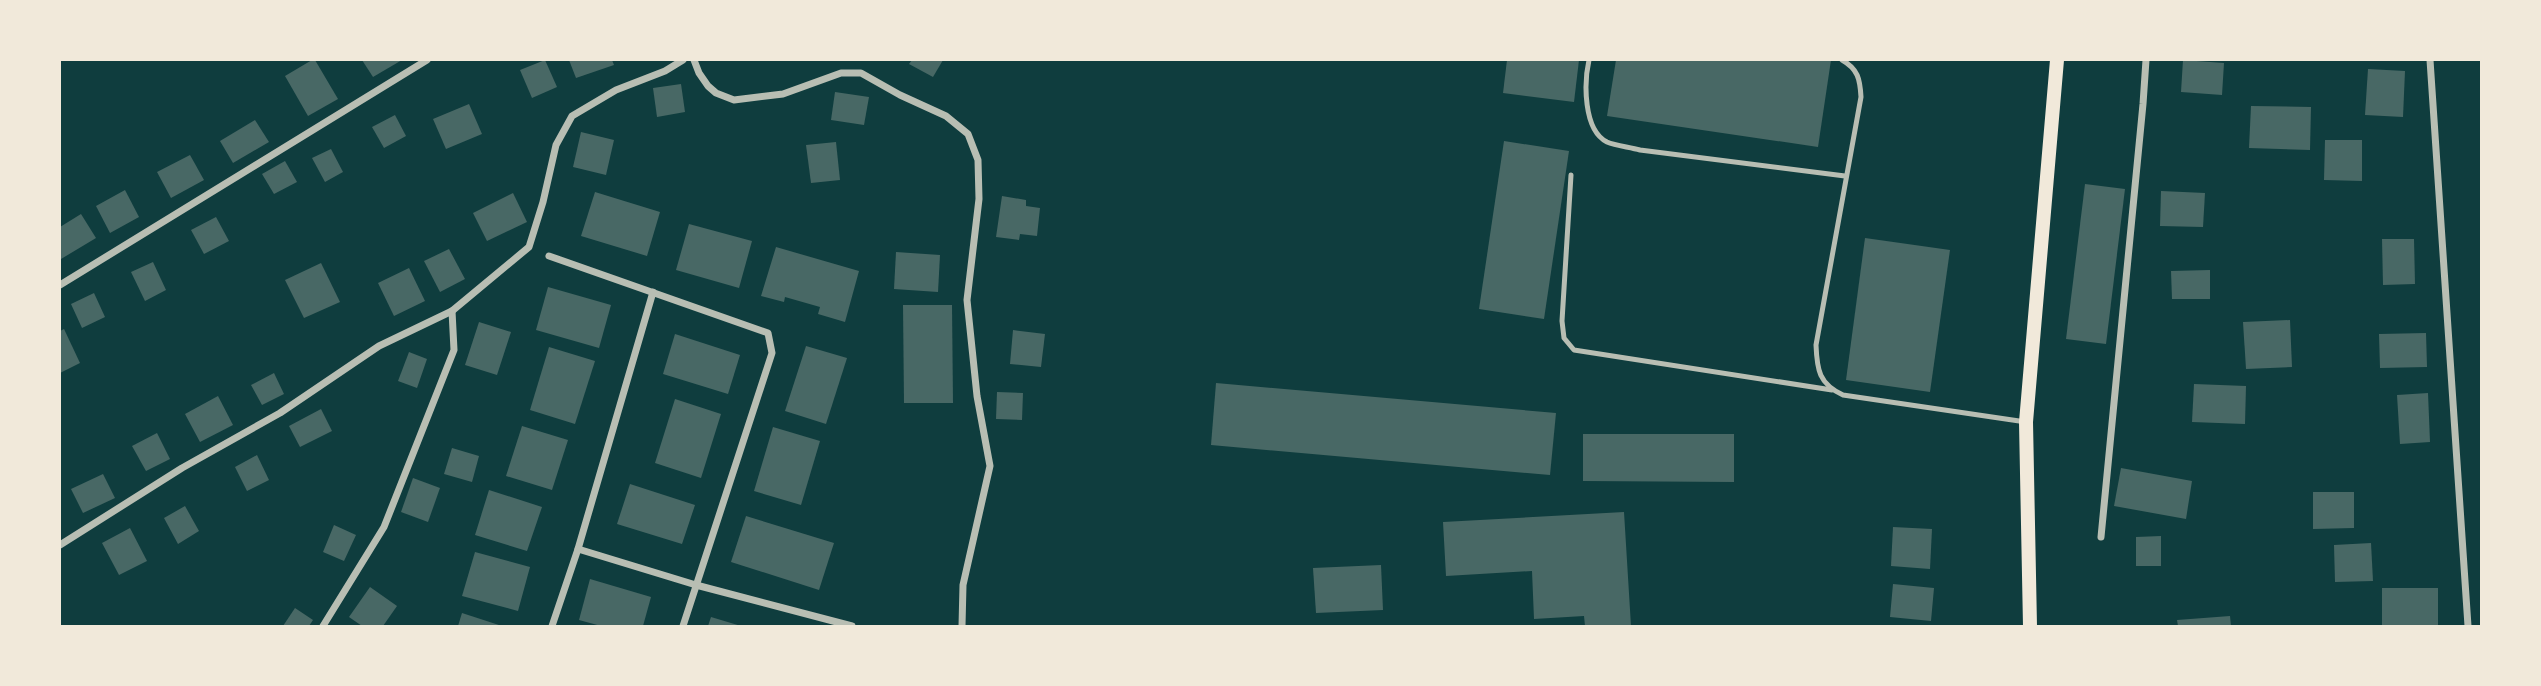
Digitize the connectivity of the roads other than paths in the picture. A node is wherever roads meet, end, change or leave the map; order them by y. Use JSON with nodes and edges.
{"nodes":[{"id":1,"x":427,"y":60,"type":"edge"},
{"id":2,"x":683,"y":60,"type":"edge"},
{"id":3,"x":694,"y":60,"type":"edge"},
{"id":4,"x":1589,"y":60,"type":"edge"},
{"id":5,"x":1842,"y":60,"type":"edge"},
{"id":6,"x":2057,"y":60,"type":"edge"},
{"id":7,"x":2146,"y":60,"type":"edge"},
{"id":8,"x":2430,"y":60,"type":"edge"},
{"id":9,"x":1572,"y":176,"type":"dead end"},
{"id":10,"x":1846,"y":176,"type":"junction"},
{"id":11,"x":550,"y":256,"type":"dead end"},
{"id":12,"x":60,"y":285,"type":"edge"},
{"id":13,"x":653,"y":292,"type":"junction"},
{"id":14,"x":452,"y":311,"type":"junction"},
{"id":15,"x":1832,"y":390,"type":"junction"},
{"id":16,"x":2026,"y":422,"type":"junction"},
{"id":17,"x":2101,"y":537,"type":"dead end"},
{"id":18,"x":60,"y":545,"type":"edge"},
{"id":19,"x":578,"y":549,"type":"junction"},
{"id":20,"x":696,"y":584,"type":"junction"},
{"id":21,"x":323,"y":626,"type":"edge"},
{"id":22,"x":552,"y":626,"type":"edge"},
{"id":23,"x":683,"y":626,"type":"edge"},
{"id":24,"x":852,"y":626,"type":"edge"},
{"id":25,"x":962,"y":626,"type":"edge"},
{"id":26,"x":2030,"y":626,"type":"edge"},
{"id":27,"x":2468,"y":626,"type":"edge"}],
"edges":[{"from":1,"to":12,"type":"street"},
{"from":2,"to":14,"type":"street"},
{"from":3,"to":25,"type":"street"},
{"from":4,"to":10,"type":"lane"},
{"from":5,"to":10,"type":"lane"},
{"from":6,"to":16,"type":"main road"},
{"from":7,"to":17,"type":"street"},
{"from":8,"to":27,"type":"street"},
{"from":9,"to":15,"type":"lane"},
{"from":10,"to":15,"type":"lane"},
{"from":11,"to":13,"type":"street"},
{"from":13,"to":19,"type":"street"},
{"from":13,"to":20,"type":"street"},
{"from":14,"to":18,"type":"street"},
{"from":14,"to":21,"type":"street"},
{"from":15,"to":16,"type":"lane"},
{"from":16,"to":26,"type":"main road"},
{"from":19,"to":20,"type":"street"},
{"from":19,"to":22,"type":"street"},
{"from":20,"to":23,"type":"street"},
{"from":20,"to":24,"type":"street"}]}
